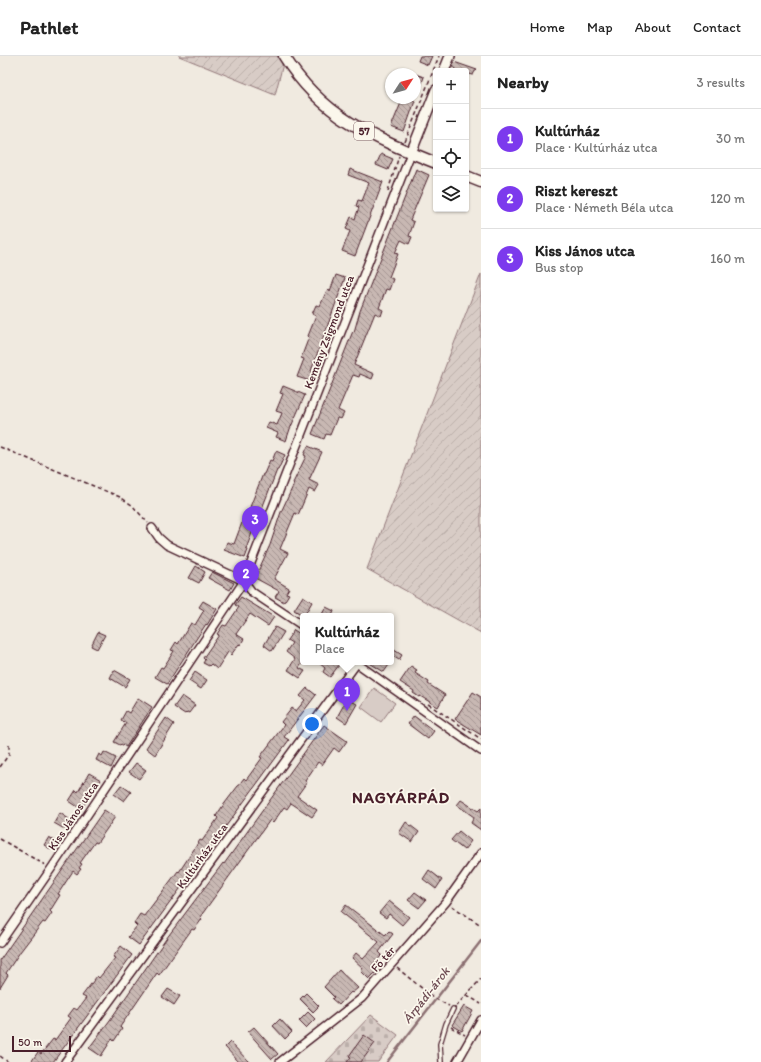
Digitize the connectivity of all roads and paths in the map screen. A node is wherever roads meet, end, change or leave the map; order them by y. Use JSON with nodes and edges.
{"nodes":[{"id":1,"x":284,"y":56,"type":"edge"},
{"id":2,"x":450,"y":56,"type":"edge"},
{"id":3,"x":445,"y":68,"type":"edge"},
{"id":4,"x":433,"y":98,"type":"edge"},
{"id":5,"x":411,"y":153,"type":"junction"},
{"id":6,"x":433,"y":162,"type":"edge"},
{"id":7,"x":469,"y":177,"type":"edge"},
{"id":8,"x":481,"y":182,"type":"edge"},
{"id":9,"x":0,"y":446,"type":"edge"},
{"id":10,"x":152,"y":528,"type":"joint"},
{"id":11,"x":244,"y":581,"type":"junction"},
{"id":12,"x":300,"y":624,"type":"edge"},
{"id":13,"x":355,"y":665,"type":"edge"},
{"id":14,"x":359,"y":665,"type":"edge"},
{"id":15,"x":9,"y":745,"type":"dead end"},
{"id":16,"x":481,"y":751,"type":"edge"},
{"id":17,"x":0,"y":766,"type":"edge"},
{"id":18,"x":0,"y":839,"type":"edge"},
{"id":19,"x":481,"y":853,"type":"edge"},
{"id":20,"x":51,"y":869,"type":"junction"},
{"id":21,"x":446,"y":902,"type":"junction"},
{"id":22,"x":481,"y":925,"type":"edge"},
{"id":23,"x":0,"y":943,"type":"edge"},
{"id":24,"x":393,"y":964,"type":"junction"},
{"id":25,"x":481,"y":979,"type":"edge"},
{"id":26,"x":467,"y":995,"type":"junction"},
{"id":27,"x":481,"y":1004,"type":"edge"},
{"id":28,"x":454,"y":1009,"type":"junction"},
{"id":29,"x":481,"y":1020,"type":"edge"},
{"id":30,"x":446,"y":1024,"type":"junction"},
{"id":31,"x":471,"y":1039,"type":"junction"},
{"id":32,"x":0,"y":1056,"type":"edge"},
{"id":33,"x":282,"y":1061,"type":"edge"},
{"id":34,"x":8,"y":1062,"type":"edge"},
{"id":35,"x":65,"y":1062,"type":"edge"},
{"id":36,"x":441,"y":1062,"type":"edge"},
{"id":37,"x":458,"y":1062,"type":"edge"}],
"edges":[{"from":1,"to":5,"type":"main road","number":"57"},
{"from":2,"to":3,"type":"street"},
{"from":4,"to":5,"type":"street","name":"Kemény Zsigmond utca"},
{"from":5,"to":6,"type":"main road","number":"57"},
{"from":5,"to":11,"type":"street","name":"Kemény Zsigmond utca"},
{"from":7,"to":8,"type":"main road"},
{"from":9,"to":10,"type":"path"},
{"from":10,"to":11,"type":"street"},
{"from":11,"to":12,"type":"street"},
{"from":11,"to":20,"type":"street","name":"Kiss János utca"},
{"from":13,"to":35,"type":"street","name":"Kultúrház utca"},
{"from":14,"to":16,"type":"street"},
{"from":15,"to":17,"type":"path"},
{"from":18,"to":20,"type":"path"},
{"from":19,"to":21,"type":"street","name":"Fő tér"},
{"from":20,"to":23,"type":"street","name":"Kiss János utca"},
{"from":21,"to":22,"type":"path"},
{"from":21,"to":24,"type":"street","name":"Fő tér"},
{"from":24,"to":28,"type":"path"},
{"from":24,"to":33,"type":"street","name":"Fő tér"},
{"from":25,"to":26,"type":"path"},
{"from":26,"to":27,"type":"path"},
{"from":26,"to":28,"type":"path"},
{"from":28,"to":30,"type":"lane"},
{"from":29,"to":31,"type":"street"},
{"from":30,"to":31,"type":"path"},
{"from":30,"to":36,"type":"lane"},
{"from":31,"to":37,"type":"street"},
{"from":32,"to":34,"type":"path"}]}
